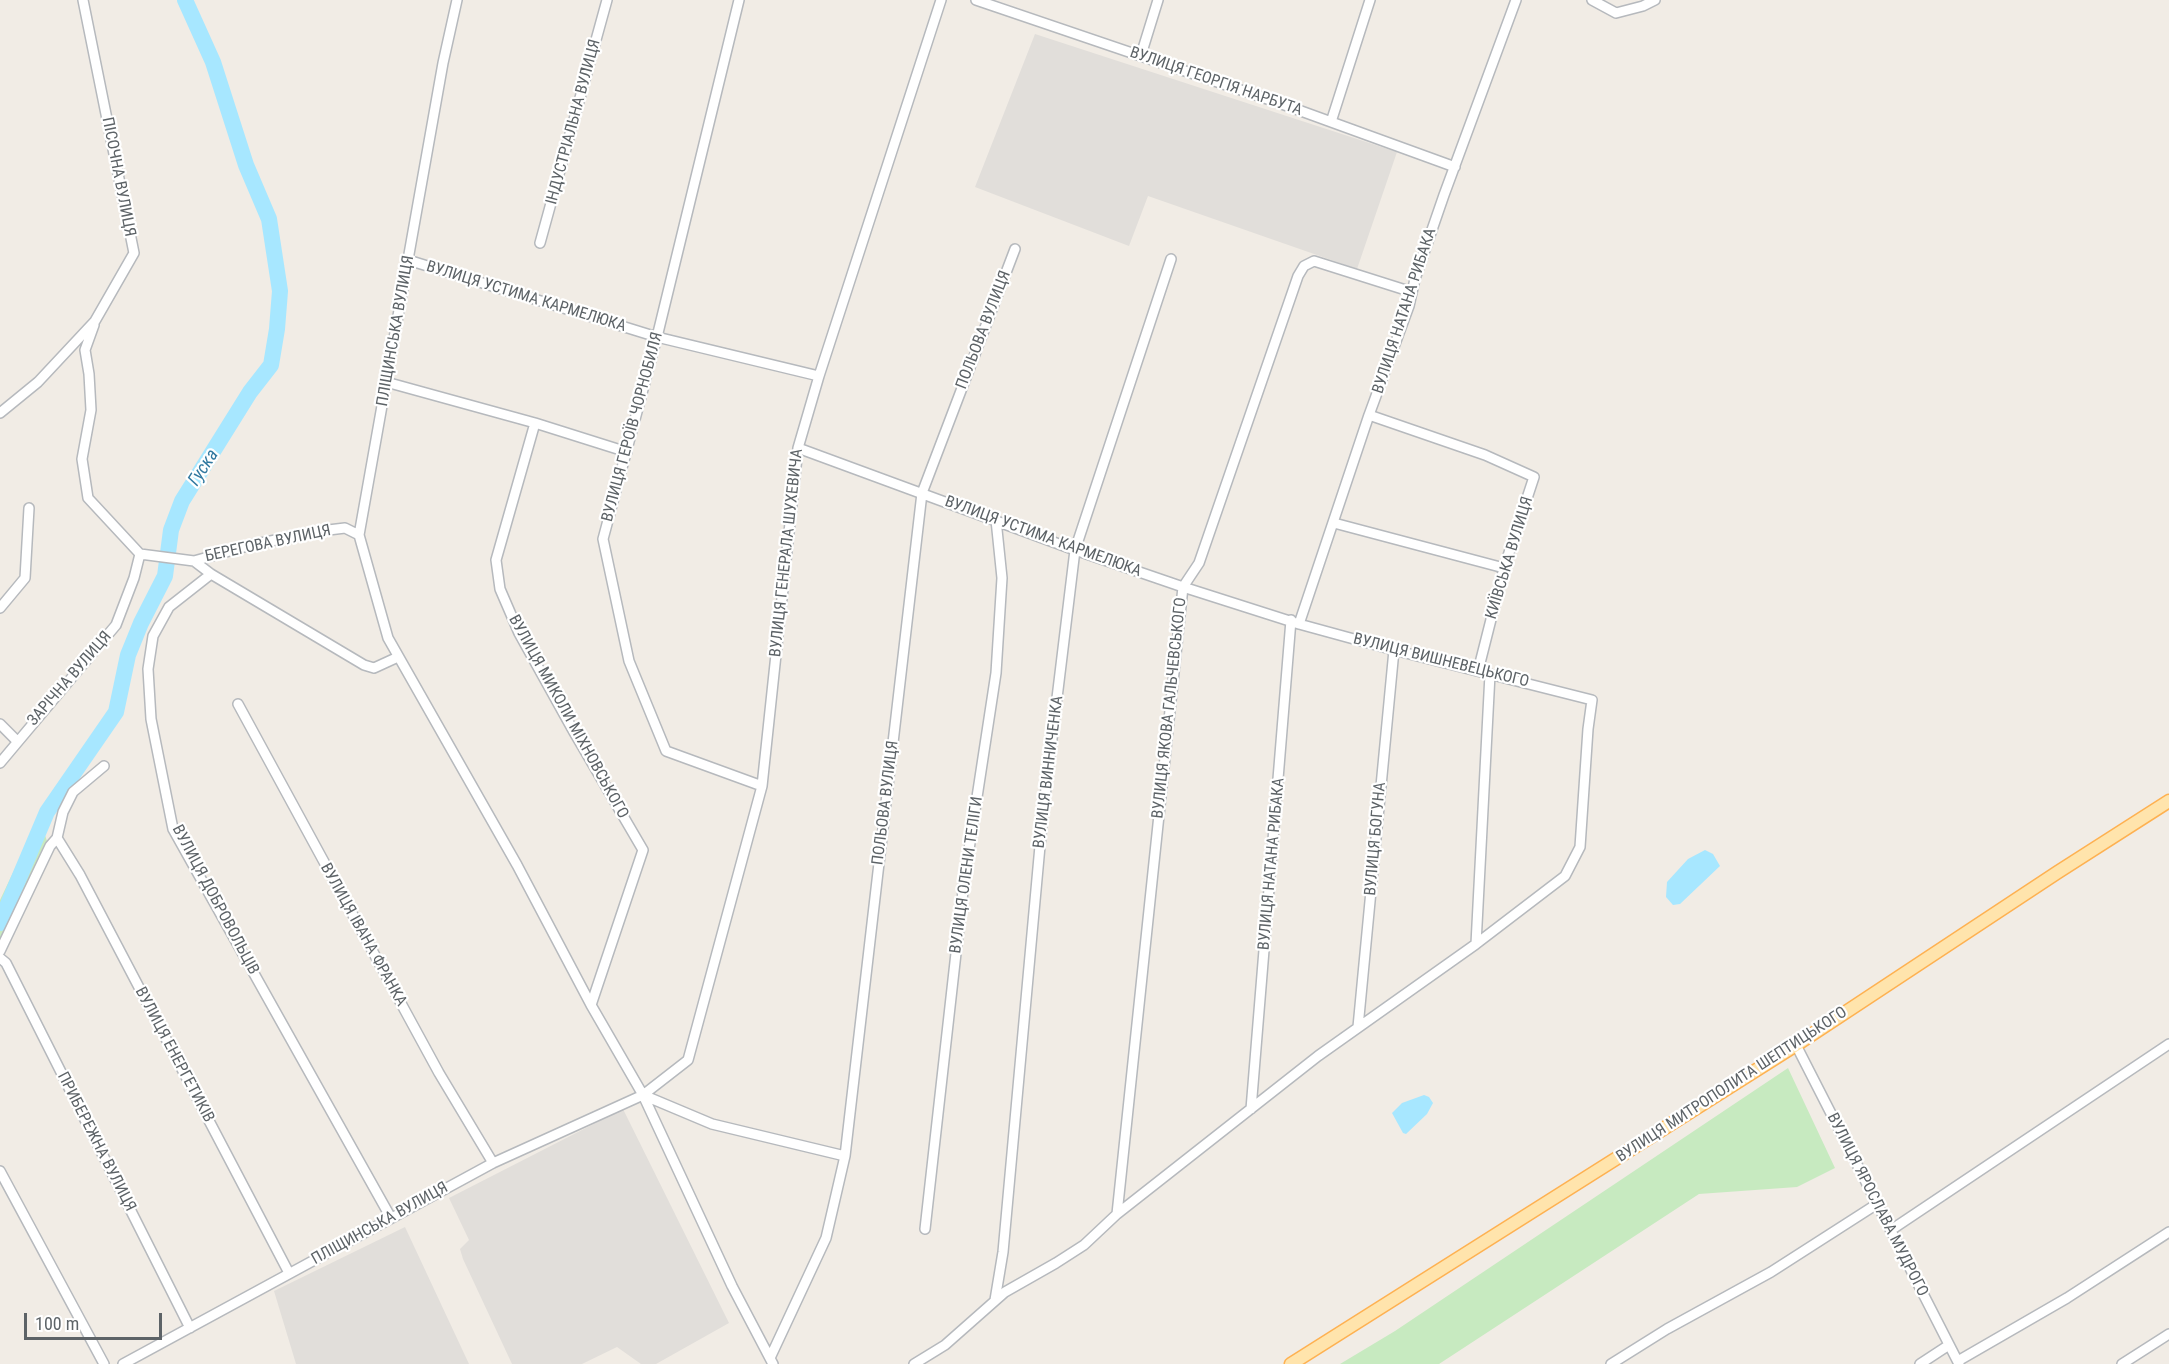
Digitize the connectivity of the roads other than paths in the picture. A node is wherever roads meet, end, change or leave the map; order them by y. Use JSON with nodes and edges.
{"nodes":[{"id":1,"x":83,"y":0,"type":"edge"},
{"id":2,"x":457,"y":0,"type":"edge"},
{"id":3,"x":607,"y":0,"type":"edge"},
{"id":4,"x":739,"y":0,"type":"edge"},
{"id":5,"x":941,"y":0,"type":"edge"},
{"id":6,"x":976,"y":0,"type":"edge"},
{"id":7,"x":1158,"y":0,"type":"edge"},
{"id":8,"x":1370,"y":0,"type":"edge"},
{"id":9,"x":1516,"y":0,"type":"edge"},
{"id":10,"x":1592,"y":0,"type":"edge"},
{"id":11,"x":1654,"y":0,"type":"edge"},
{"id":12,"x":1141,"y":55,"type":"junction"},
{"id":13,"x":1331,"y":122,"type":"junction"},
{"id":14,"x":1455,"y":168,"type":"junction"},
{"id":15,"x":540,"y":243,"type":"dead end"},
{"id":16,"x":1016,"y":249,"type":"dead end"},
{"id":17,"x":1171,"y":259,"type":"dead end"},
{"id":18,"x":408,"y":260,"type":"junction"},
{"id":19,"x":1413,"y":292,"type":"junction"},
{"id":20,"x":95,"y":321,"type":"junction"},
{"id":21,"x":657,"y":337,"type":"junction"},
{"id":22,"x":819,"y":376,"type":"junction"},
{"id":23,"x":387,"y":382,"type":"junction"},
{"id":24,"x":0,"y":412,"type":"edge"},
{"id":25,"x":1370,"y":415,"type":"junction"},
{"id":26,"x":535,"y":423,"type":"junction"},
{"id":27,"x":798,"y":448,"type":"junction"},
{"id":28,"x":627,"y":452,"type":"junction"},
{"id":29,"x":922,"y":493,"type":"junction"},
{"id":30,"x":29,"y":508,"type":"dead end"},
{"id":31,"x":996,"y":520,"type":"junction"},
{"id":32,"x":1334,"y":523,"type":"junction"},
{"id":33,"x":359,"y":535,"type":"junction"},
{"id":34,"x":1075,"y":550,"type":"junction"},
{"id":35,"x":140,"y":554,"type":"junction"},
{"id":36,"x":194,"y":561,"type":"junction"},
{"id":37,"x":1504,"y":568,"type":"junction"},
{"id":38,"x":211,"y":574,"type":"junction"},
{"id":39,"x":1183,"y":587,"type":"junction"},
{"id":40,"x":0,"y":608,"type":"edge"},
{"id":41,"x":1295,"y":622,"type":"junction"},
{"id":42,"x":1394,"y":650,"type":"junction"},
{"id":43,"x":398,"y":657,"type":"junction"},
{"id":44,"x":1478,"y":671,"type":"junction"},
{"id":45,"x":1490,"y":674,"type":"junction"},
{"id":46,"x":238,"y":704,"type":"dead end"},
{"id":47,"x":0,"y":724,"type":"edge"},
{"id":48,"x":17,"y":741,"type":"junction"},
{"id":49,"x":0,"y":763,"type":"edge"},
{"id":50,"x":104,"y":766,"type":"dead end"},
{"id":51,"x":762,"y":786,"type":"junction"},
{"id":52,"x":2169,"y":801,"type":"edge"},
{"id":53,"x":57,"y":838,"type":"junction"},
{"id":54,"x":1476,"y":944,"type":"junction"},
{"id":55,"x":0,"y":951,"type":"edge"},
{"id":56,"x":0,"y":957,"type":"edge"},
{"id":57,"x":591,"y":1005,"type":"junction"},
{"id":58,"x":1358,"y":1027,"type":"junction"},
{"id":59,"x":2169,"y":1044,"type":"edge"},
{"id":60,"x":1796,"y":1045,"type":"junction"},
{"id":61,"x":643,"y":1095,"type":"junction"},
{"id":62,"x":1251,"y":1108,"type":"junction"},
{"id":63,"x":845,"y":1156,"type":"junction"},
{"id":64,"x":492,"y":1163,"type":"junction"},
{"id":65,"x":0,"y":1171,"type":"edge"},
{"id":66,"x":1877,"y":1204,"type":"junction"},
{"id":67,"x":1118,"y":1214,"type":"junction"},
{"id":68,"x":391,"y":1218,"type":"junction"},
{"id":69,"x":925,"y":1229,"type":"dead end"},
{"id":70,"x":1891,"y":1230,"type":"junction"},
{"id":71,"x":2169,"y":1232,"type":"edge"},
{"id":72,"x":289,"y":1274,"type":"junction"},
{"id":73,"x":995,"y":1300,"type":"junction"},
{"id":74,"x":190,"y":1328,"type":"junction"},
{"id":75,"x":2169,"y":1334,"type":"edge"},
{"id":76,"x":1949,"y":1345,"type":"junction"},
{"id":77,"x":771,"y":1361,"type":"edge"},
{"id":78,"x":1958,"y":1363,"type":"edge"},
{"id":79,"x":104,"y":1364,"type":"edge"},
{"id":80,"x":123,"y":1364,"type":"edge"},
{"id":81,"x":914,"y":1364,"type":"edge"},
{"id":82,"x":1291,"y":1364,"type":"edge"},
{"id":83,"x":1611,"y":1364,"type":"edge"},
{"id":84,"x":1920,"y":1364,"type":"edge"},
{"id":85,"x":2122,"y":1364,"type":"edge"}],
"edges":[{"from":1,"to":20,"type":"street","name":"ПІСОЧНА ВУЛИЦЯ"},
{"from":2,"to":18,"type":"street","name":"ПЛІЩИНСЬКА ВУЛИЦЯ"},
{"from":3,"to":15,"type":"street","name":"ІНДУСТРІАЛЬНА ВУЛИЦЯ"},
{"from":4,"to":21,"type":"street","name":"ВУЛИЦЯ ГЕРОЇВ ЧОРНОБИЛЯ"},
{"from":5,"to":22,"type":"street","name":"ВУЛИЦЯ ГЕНЕРАЛА ШУХЕВИЧА"},
{"from":6,"to":12,"type":"street","name":"ВУЛИЦЯ ГЕОРГІЯ НАРБУТА"},
{"from":7,"to":12,"type":"street"},
{"from":8,"to":13,"type":"street"},
{"from":9,"to":14,"type":"street","name":"ВУЛИЦЯ НАТАНА РИБАКА"},
{"from":10,"to":11,"type":"street"},
{"from":12,"to":13,"type":"street","name":"ВУЛИЦЯ ГЕОРГІЯ НАРБУТА"},
{"from":13,"to":14,"type":"street","name":"ВУЛИЦЯ ГЕОРГІЯ НАРБУТА"},
{"from":14,"to":19,"type":"street","name":"ВУЛИЦЯ НАТАНА РИБАКА"},
{"from":16,"to":29,"type":"street","name":"ПОЛЬОВА ВУЛИЦЯ"},
{"from":17,"to":34,"type":"street","name":"ВУЛИЦЯ ВИННИЧЕНКА"},
{"from":18,"to":21,"type":"street","name":"ВУЛИЦЯ УСТИМА КАРМЕЛЮКА"},
{"from":18,"to":23,"type":"street","name":"ПЛІЩИНСЬКА ВУЛИЦЯ"},
{"from":19,"to":25,"type":"street","name":"ВУЛИЦЯ НАТАНА РИБАКА"},
{"from":19,"to":39,"type":"street","name":"ВУЛИЦЯ ЯКОВА ГАЛЬЧЕВСЬКОГО"},
{"from":20,"to":24,"type":"street","name":"ПІСОЧНА ВУЛИЦЯ"},
{"from":20,"to":35,"type":"street"},
{"from":21,"to":22,"type":"street","name":"ВУЛИЦЯ УСТИМА КАРМЕЛЮКА"},
{"from":21,"to":28,"type":"street","name":"ВУЛИЦЯ ГЕРОЇВ ЧОРНОБИЛЯ"},
{"from":22,"to":27,"type":"street","name":"ВУЛИЦЯ ГЕНЕРАЛА ШУХЕВИЧА"},
{"from":23,"to":26,"type":"street"},
{"from":23,"to":33,"type":"street","name":"ПЛІЩИНСЬКА ВУЛИЦЯ"},
{"from":25,"to":32,"type":"street","name":"ВУЛИЦЯ НАТАНА РИБАКА"},
{"from":25,"to":37,"type":"street","name":"КИЇВСЬКА ВУЛИЦЯ"},
{"from":26,"to":28,"type":"street"},
{"from":26,"to":57,"type":"street","name":"ВУЛИЦЯ МИКОЛИ МІХНОВСЬКОГО"},
{"from":27,"to":29,"type":"street","name":"ВУЛИЦЯ УСТИМА КАРМЕЛЮКА"},
{"from":27,"to":51,"type":"street","name":"ВУЛИЦЯ ГЕНЕРАЛА ШУХЕВИЧА"},
{"from":28,"to":51,"type":"street","name":"ВУЛИЦЯ ГЕРОЇВ ЧОРНОБИЛЯ"},
{"from":29,"to":31,"type":"street","name":"ВУЛИЦЯ УСТИМА КАРМЕЛЮКА"},
{"from":29,"to":63,"type":"street","name":"ПОЛЬОВА ВУЛИЦЯ"},
{"from":30,"to":40,"type":"street"},
{"from":31,"to":34,"type":"street","name":"ВУЛИЦЯ УСТИМА КАРМЕЛЮКА"},
{"from":31,"to":69,"type":"street","name":"ВУЛИЦЯ ОЛЕНИ ТЕЛІГИ"},
{"from":32,"to":37,"type":"street"},
{"from":32,"to":41,"type":"street","name":"ВУЛИЦЯ НАТАНА РИБАКА"},
{"from":33,"to":36,"type":"street","name":"БЕРЕГОВА ВУЛИЦЯ"},
{"from":33,"to":43,"type":"street","name":"ПЛІЩИНСЬКА ВУЛИЦЯ"},
{"from":34,"to":39,"type":"street","name":"ВУЛИЦЯ УСТИМА КАРМЕЛЮКА"},
{"from":34,"to":73,"type":"street","name":"ВУЛИЦЯ ВИННИЧЕНКА"},
{"from":35,"to":36,"type":"street","name":"БЕРЕГОВА ВУЛИЦЯ"},
{"from":35,"to":48,"type":"street","name":"ЗАРІЧНА ВУЛИЦЯ"},
{"from":36,"to":38,"type":"street"},
{"from":37,"to":44,"type":"street","name":"КИЇВСЬКА ВУЛИЦЯ"},
{"from":38,"to":43,"type":"street"},
{"from":38,"to":68,"type":"street","name":"ВУЛИЦЯ ДОБРОВОЛЬЦІВ"},
{"from":39,"to":41,"type":"street","name":"ВУЛИЦЯ УСТИМА КАРМЕЛЮКА"},
{"from":39,"to":67,"type":"street","name":"ВУЛИЦЯ ЯКОВА ГАЛЬЧЕВСЬКОГО"},
{"from":41,"to":42,"type":"street","name":"ВУЛИЦЯ ВИШНЕВЕЦЬКОГО"},
{"from":41,"to":62,"type":"street","name":"ВУЛИЦЯ НАТАНА РИБАКА"},
{"from":42,"to":44,"type":"street","name":"ВУЛИЦЯ ВИШНЕВЕЦЬКОГО"},
{"from":42,"to":58,"type":"street","name":"ВУЛИЦЯ БОГУНА"},
{"from":43,"to":57,"type":"street","name":"ПЛІЩИНСЬКА ВУЛИЦЯ"},
{"from":44,"to":45,"type":"street","name":"ВУЛИЦЯ ВИШНЕВЕЦЬКОГО"},
{"from":45,"to":54,"type":"street"},
{"from":45,"to":54,"type":"street","name":"ВУЛИЦЯ ВИШНЕВЕЦЬКОГО"},
{"from":46,"to":64,"type":"street","name":"ВУЛИЦЯ ІВАНА ФРАНКА"},
{"from":47,"to":48,"type":"street"},
{"from":48,"to":49,"type":"street","name":"ЗАРІЧНА ВУЛИЦЯ"},
{"from":50,"to":53,"type":"street"},
{"from":51,"to":61,"type":"street","name":"ВУЛИЦЯ ГЕНЕРАЛА ШУХЕВИЧА"},
{"from":52,"to":60,"type":"main road","name":"ВУЛИЦЯ МИТРОПОЛИТА ШЕПТИЦЬКОГО"},
{"from":53,"to":55,"type":"street"},
{"from":53,"to":72,"type":"street","name":"ВУЛИЦЯ ЕНЕРГЕТИКІВ"},
{"from":54,"to":58,"type":"street"},
{"from":56,"to":74,"type":"street","name":"ПРИБЕРЕЖНА ВУЛИЦЯ"},
{"from":57,"to":61,"type":"street","name":"ПЛІЩИНСЬКА ВУЛИЦЯ"},
{"from":58,"to":62,"type":"street"},
{"from":59,"to":70,"type":"street"},
{"from":60,"to":66,"type":"street","name":"ВУЛИЦЯ ЯРОСЛАВА МУДРОГО"},
{"from":60,"to":82,"type":"main road","name":"ВУЛИЦЯ МИТРОПОЛИТА ШЕПТИЦЬКОГО"},
{"from":61,"to":63,"type":"street"},
{"from":61,"to":64,"type":"street","name":"ПЛІЩИНСЬКА ВУЛИЦЯ"},
{"from":61,"to":77,"type":"street","name":"ПЛІЩИНСЬКА ВУЛИЦЯ"},
{"from":62,"to":67,"type":"street"},
{"from":63,"to":77,"type":"street","name":"ПОЛЬОВА ВУЛИЦЯ"},
{"from":64,"to":68,"type":"street","name":"ПЛІЩИНСЬКА ВУЛИЦЯ"},
{"from":65,"to":79,"type":"street"},
{"from":66,"to":70,"type":"street","name":"ВУЛИЦЯ ЯРОСЛАВА МУДРОГО"},
{"from":66,"to":83,"type":"street"},
{"from":67,"to":73,"type":"street"},
{"from":68,"to":72,"type":"street","name":"ПЛІЩИНСЬКА ВУЛИЦЯ"},
{"from":70,"to":76,"type":"street","name":"ВУЛИЦЯ ЯРОСЛАВА МУДРОГО"},
{"from":71,"to":78,"type":"street"},
{"from":72,"to":74,"type":"street","name":"ПЛІЩИНСЬКА ВУЛИЦЯ"},
{"from":73,"to":81,"type":"street"},
{"from":74,"to":80,"type":"street","name":"ПЛІЩИНСЬКА ВУЛИЦЯ"},
{"from":75,"to":85,"type":"street"},
{"from":76,"to":78,"type":"street","name":"ВУЛИЦЯ ЯРОСЛАВА МУДРОГО"},
{"from":76,"to":84,"type":"street"}]}
